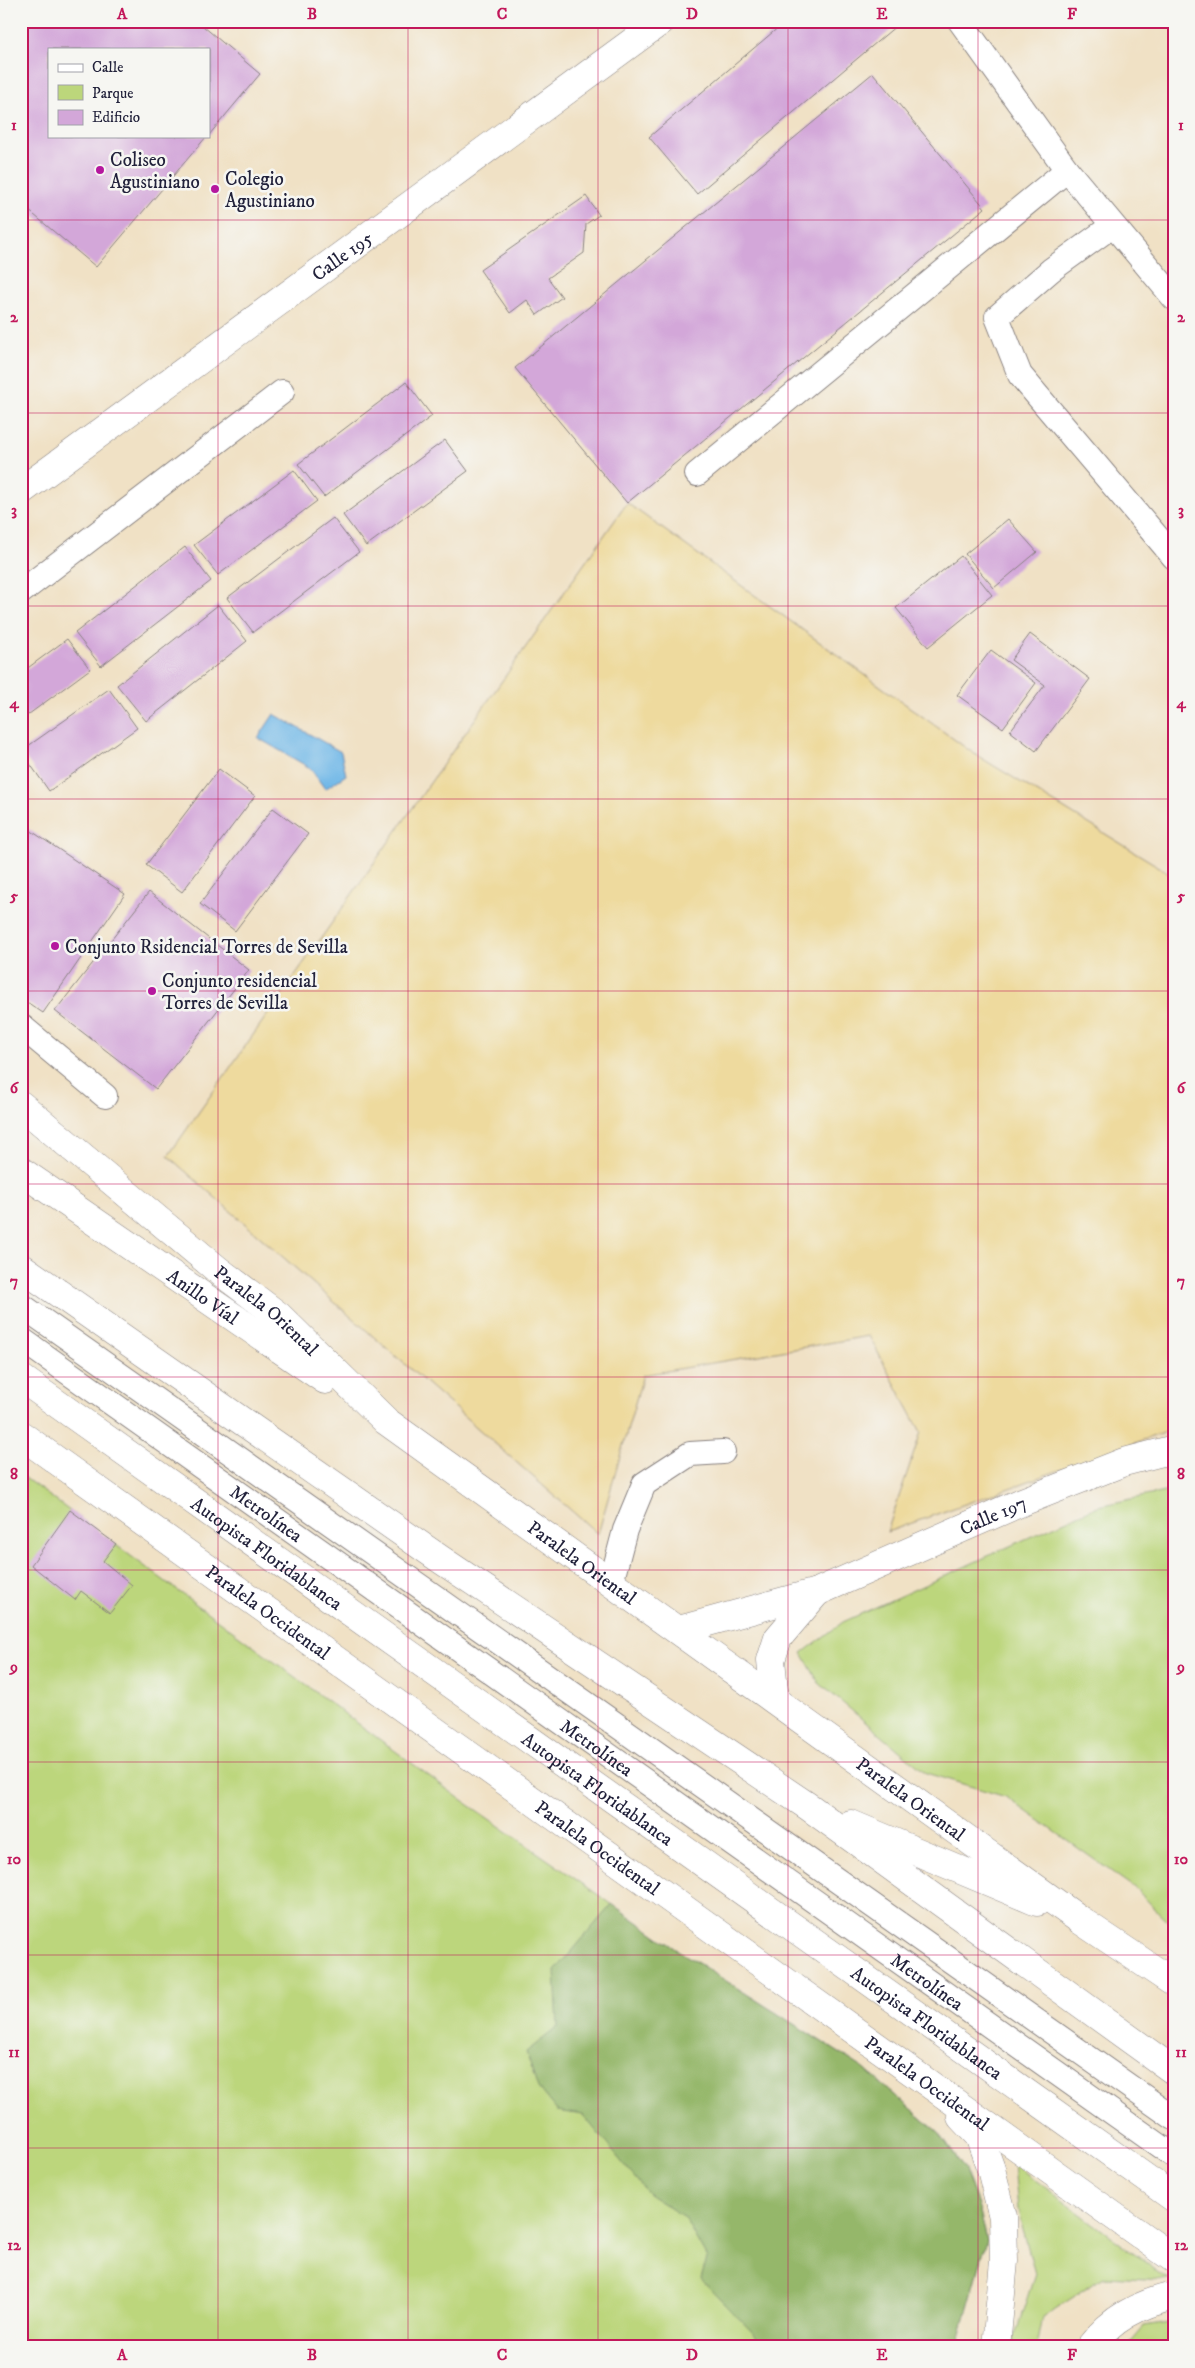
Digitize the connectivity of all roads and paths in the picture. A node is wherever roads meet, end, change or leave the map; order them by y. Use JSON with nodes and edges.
{"nodes":[{"id":1,"x":661,"y":21,"type":"edge"},
{"id":2,"x":960,"y":21,"type":"edge"},
{"id":3,"x":1067,"y":170,"type":"junction"},
{"id":4,"x":1112,"y":226,"type":"junction"},
{"id":5,"x":1174,"y":298,"type":"edge"},
{"id":6,"x":282,"y":392,"type":"dead end"},
{"id":7,"x":697,"y":474,"type":"dead end"},
{"id":8,"x":21,"y":491,"type":"edge"},
{"id":9,"x":1174,"y":557,"type":"edge"},
{"id":10,"x":21,"y":592,"type":"edge"},
{"id":11,"x":21,"y":1026,"type":"edge"},
{"id":12,"x":105,"y":1096,"type":"dead end"},
{"id":13,"x":21,"y":1105,"type":"edge"},
{"id":14,"x":21,"y":1171,"type":"edge"},
{"id":15,"x":21,"y":1267,"type":"edge"},
{"id":16,"x":21,"y":1305,"type":"edge"},
{"id":17,"x":21,"y":1339,"type":"edge"},
{"id":18,"x":21,"y":1378,"type":"edge"},
{"id":19,"x":386,"y":1422,"type":"junction"},
{"id":20,"x":21,"y":1435,"type":"edge"},
{"id":21,"x":1174,"y":1449,"type":"edge"},
{"id":22,"x":723,"y":1452,"type":"dead end"},
{"id":23,"x":611,"y":1583,"type":"junction"},
{"id":24,"x":817,"y":1592,"type":"junction"},
{"id":25,"x":679,"y":1630,"type":"junction"},
{"id":26,"x":775,"y":1700,"type":"junction"},
{"id":27,"x":809,"y":1807,"type":"junction"},
{"id":28,"x":1080,"y":1920,"type":"junction"},
{"id":29,"x":1174,"y":1983,"type":"edge"},
{"id":30,"x":1174,"y":2071,"type":"edge"},
{"id":31,"x":936,"y":2090,"type":"junction"},
{"id":32,"x":1174,"y":2118,"type":"edge"},
{"id":33,"x":1174,"y":2156,"type":"edge"},
{"id":34,"x":1174,"y":2198,"type":"edge"},
{"id":35,"x":1174,"y":2259,"type":"edge"},
{"id":36,"x":1174,"y":2296,"type":"edge"},
{"id":37,"x":996,"y":2347,"type":"edge"},
{"id":38,"x":1090,"y":2347,"type":"edge"}],
"edges":[{"from":1,"to":8,"type":"main road","name":"Calle 195"},
{"from":2,"to":3,"type":"lane"},
{"from":3,"to":4,"type":"lane"},
{"from":3,"to":7,"type":"lane"},
{"from":4,"to":5,"type":"lane"},
{"from":4,"to":9,"type":"lane"},
{"from":6,"to":10,"type":"lane"},
{"from":11,"to":12,"type":"lane"},
{"from":13,"to":19,"type":"main road","name":"Paralela Oriental"},
{"from":14,"to":19,"type":"main road","name":"Anillo Víal"},
{"from":15,"to":27,"type":"main road"},
{"from":16,"to":32,"type":"lane","name":"Metrolínea"},
{"from":17,"to":33,"type":"lane","name":"Metrolínea"},
{"from":18,"to":34,"type":"main road","name":"Autopista Floridablanca"},
{"from":19,"to":23,"type":"main road","name":"Paralela Oriental"},
{"from":20,"to":31,"type":"main road","name":"Paralela Occidental"},
{"from":21,"to":24,"type":"main road","name":"Calle 197"},
{"from":22,"to":23,"type":"lane"},
{"from":23,"to":25,"type":"main road","name":"Paralela Oriental"},
{"from":24,"to":25,"type":"main road","name":"Calle 197"},
{"from":24,"to":26,"type":"main road","name":"Calle 197"},
{"from":25,"to":26,"type":"main road","name":"Paralela Oriental"},
{"from":26,"to":28,"type":"main road","name":"Paralela Oriental"},
{"from":27,"to":28,"type":"main road"},
{"from":27,"to":30,"type":"main road"},
{"from":28,"to":29,"type":"main road","name":"Paralela Oriental"},
{"from":31,"to":35,"type":"main road","name":"Paralela Occidental"},
{"from":31,"to":37,"type":"main road"},
{"from":36,"to":38,"type":"main road"}]}
